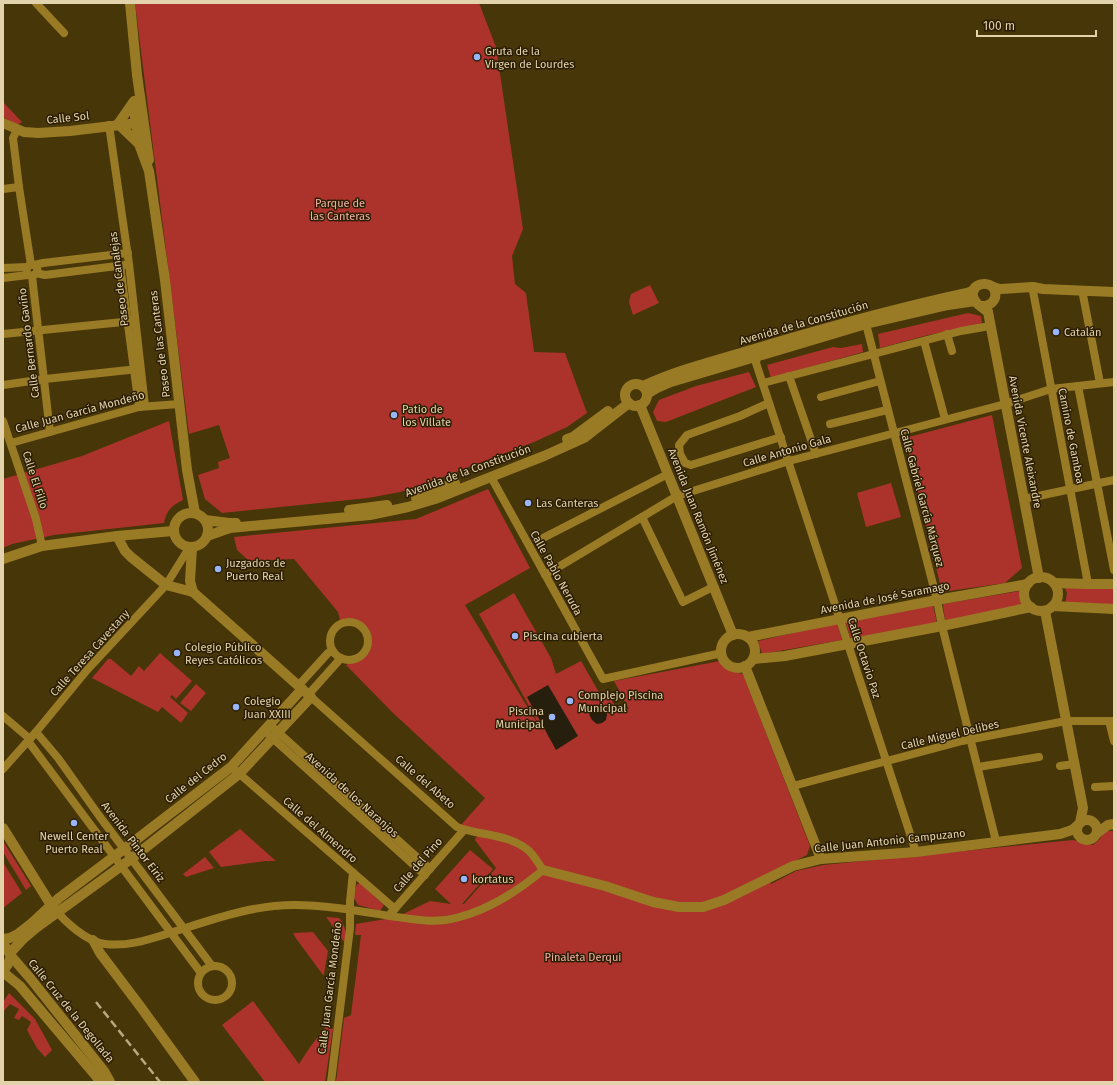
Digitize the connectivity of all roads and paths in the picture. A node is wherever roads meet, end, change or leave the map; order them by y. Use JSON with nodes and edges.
{"nodes":[{"id":1,"x":36,"y":3,"type":"edge"},
{"id":2,"x":130,"y":3,"type":"edge"},
{"id":3,"x":64,"y":33,"type":"dead end"},
{"id":4,"x":138,"y":101,"type":"junction"},
{"id":5,"x":3,"y":123,"type":"edge"},
{"id":6,"x":137,"y":123,"type":"junction"},
{"id":7,"x":114,"y":125,"type":"junction"},
{"id":8,"x":17,"y":130,"type":"junction"},
{"id":9,"x":144,"y":146,"type":"junction"},
{"id":10,"x":19,"y":187,"type":"junction"},
{"id":11,"x":3,"y":189,"type":"edge"},
{"id":12,"x":128,"y":253,"type":"junction"},
{"id":13,"x":116,"y":254,"type":"junction"},
{"id":14,"x":129,"y":264,"type":"junction"},
{"id":15,"x":119,"y":266,"type":"junction"},
{"id":16,"x":3,"y":268,"type":"edge"},
{"id":17,"x":32,"y":270,"type":"junction"},
{"id":18,"x":3,"y":278,"type":"edge"},
{"id":19,"x":993,"y":287,"type":"junction"},
{"id":20,"x":974,"y":290,"type":"junction"},
{"id":21,"x":1038,"y":290,"type":"junction"},
{"id":22,"x":1082,"y":290,"type":"junction"},
{"id":23,"x":1114,"y":292,"type":"edge"},
{"id":24,"x":986,"y":304,"type":"junction"},
{"id":25,"x":132,"y":321,"type":"junction"},
{"id":26,"x":866,"y":324,"type":"junction"},
{"id":27,"x":990,"y":326,"type":"junction"},
{"id":28,"x":39,"y":331,"type":"junction"},
{"id":29,"x":3,"y":334,"type":"edge"},
{"id":30,"x":947,"y":334,"type":"junction"},
{"id":31,"x":924,"y":340,"type":"junction"},
{"id":32,"x":952,"y":351,"type":"dead end"},
{"id":33,"x":873,"y":354,"type":"junction"},
{"id":34,"x":757,"y":357,"type":"junction"},
{"id":35,"x":138,"y":369,"type":"junction"},
{"id":36,"x":789,"y":376,"type":"junction"},
{"id":37,"x":45,"y":379,"type":"junction"},
{"id":38,"x":880,"y":381,"type":"junction"},
{"id":39,"x":1114,"y":382,"type":"edge"},
{"id":40,"x":763,"y":383,"type":"junction"},
{"id":41,"x":1100,"y":383,"type":"junction"},
{"id":42,"x":3,"y":386,"type":"edge"},
{"id":43,"x":1078,"y":386,"type":"junction"},
{"id":44,"x":1051,"y":389,"type":"junction"},
{"id":45,"x":645,"y":390,"type":"junction"},
{"id":46,"x":821,"y":397,"type":"dead end"},
{"id":47,"x":627,"y":400,"type":"junction"},
{"id":48,"x":769,"y":403,"type":"junction"},
{"id":49,"x":179,"y":404,"type":"junction"},
{"id":50,"x":1006,"y":404,"type":"junction"},
{"id":51,"x":640,"y":405,"type":"junction"},
{"id":52,"x":142,"y":407,"type":"junction"},
{"id":53,"x":887,"y":410,"type":"junction"},
{"id":54,"x":945,"y":419,"type":"junction"},
{"id":55,"x":3,"y":420,"type":"edge"},
{"id":56,"x":830,"y":424,"type":"dead end"},
{"id":57,"x":50,"y":432,"type":"junction"},
{"id":58,"x":893,"y":433,"type":"junction"},
{"id":59,"x":781,"y":437,"type":"junction"},
{"id":60,"x":11,"y":443,"type":"junction"},
{"id":61,"x":816,"y":454,"type":"junction"},
{"id":62,"x":788,"y":461,"type":"junction"},
{"id":63,"x":668,"y":474,"type":"junction"},
{"id":64,"x":491,"y":477,"type":"junction"},
{"id":65,"x":1114,"y":480,"type":"edge"},
{"id":66,"x":1098,"y":484,"type":"junction"},
{"id":67,"x":1070,"y":489,"type":"junction"},
{"id":68,"x":677,"y":496,"type":"junction"},
{"id":69,"x":1024,"y":499,"type":"junction"},
{"id":70,"x":195,"y":513,"type":"junction"},
{"id":71,"x":642,"y":517,"type":"junction"},
{"id":72,"x":205,"y":520,"type":"junction"},
{"id":73,"x":173,"y":531,"type":"junction"},
{"id":74,"x":117,"y":536,"type":"junction"},
{"id":75,"x":207,"y":536,"type":"junction"},
{"id":76,"x":543,"y":538,"type":"dead end"},
{"id":77,"x":42,"y":546,"type":"junction"},
{"id":78,"x":190,"y":548,"type":"junction"},
{"id":79,"x":3,"y":558,"type":"edge"},
{"id":80,"x":1114,"y":570,"type":"edge"},
{"id":81,"x":545,"y":575,"type":"junction"},
{"id":82,"x":1039,"y":578,"type":"junction"},
{"id":83,"x":1054,"y":583,"type":"junction"},
{"id":84,"x":1028,"y":584,"type":"junction"},
{"id":85,"x":1088,"y":584,"type":"junction"},
{"id":86,"x":1114,"y":584,"type":"edge"},
{"id":87,"x":166,"y":585,"type":"junction"},
{"id":88,"x":713,"y":587,"type":"junction"},
{"id":89,"x":193,"y":592,"type":"junction"},
{"id":90,"x":937,"y":600,"type":"junction"},
{"id":91,"x":1031,"y":608,"type":"junction"},
{"id":92,"x":1049,"y":608,"type":"junction"},
{"id":93,"x":1114,"y":609,"type":"edge"},
{"id":94,"x":840,"y":618,"type":"junction"},
{"id":95,"x":942,"y":626,"type":"junction"},
{"id":96,"x":733,"y":635,"type":"junction"},
{"id":97,"x":748,"y":637,"type":"junction"},
{"id":98,"x":848,"y":643,"type":"junction"},
{"id":99,"x":333,"y":651,"type":"junction"},
{"id":100,"x":722,"y":653,"type":"junction"},
{"id":101,"x":341,"y":658,"type":"junction"},
{"id":102,"x":753,"y":658,"type":"junction"},
{"id":103,"x":745,"y":666,"type":"junction"},
{"id":104,"x":305,"y":692,"type":"junction"},
{"id":105,"x":3,"y":716,"type":"edge"},
{"id":106,"x":1066,"y":721,"type":"junction"},
{"id":107,"x":1112,"y":721,"type":"edge"},
{"id":108,"x":267,"y":728,"type":"junction"},
{"id":109,"x":36,"y":732,"type":"junction"},
{"id":110,"x":275,"y":735,"type":"junction"},
{"id":111,"x":29,"y":740,"type":"junction"},
{"id":112,"x":971,"y":740,"type":"junction"},
{"id":113,"x":1114,"y":741,"type":"edge"},
{"id":114,"x":1039,"y":757,"type":"dead end"},
{"id":115,"x":886,"y":761,"type":"junction"},
{"id":116,"x":1074,"y":764,"type":"junction"},
{"id":117,"x":1060,"y":766,"type":"dead end"},
{"id":118,"x":978,"y":767,"type":"junction"},
{"id":119,"x":3,"y":769,"type":"edge"},
{"id":120,"x":235,"y":771,"type":"junction"},
{"id":121,"x":793,"y":786,"type":"junction"},
{"id":122,"x":1114,"y":786,"type":"edge"},
{"id":123,"x":1095,"y":787,"type":"dead end"},
{"id":124,"x":1086,"y":822,"type":"junction"},
{"id":125,"x":1111,"y":824,"type":"edge"},
{"id":126,"x":3,"y":828,"type":"edge"},
{"id":127,"x":464,"y":830,"type":"junction"},
{"id":128,"x":1097,"y":833,"type":"junction"},
{"id":129,"x":1060,"y":834,"type":"junction"},
{"id":130,"x":1079,"y":836,"type":"junction"},
{"id":131,"x":996,"y":841,"type":"junction"},
{"id":132,"x":124,"y":849,"type":"junction"},
{"id":133,"x":916,"y":852,"type":"junction"},
{"id":134,"x":115,"y":856,"type":"junction"},
{"id":135,"x":131,"y":859,"type":"junction"},
{"id":136,"x":821,"y":859,"type":"junction"},
{"id":137,"x":120,"y":866,"type":"junction"},
{"id":138,"x":543,"y":870,"type":"junction"},
{"id":139,"x":428,"y":872,"type":"junction"},
{"id":140,"x":353,"y":873,"type":"junction"},
{"id":141,"x":54,"y":909,"type":"junction"},
{"id":142,"x":350,"y":910,"type":"junction"},
{"id":143,"x":392,"y":912,"type":"junction"},
{"id":144,"x":184,"y":928,"type":"junction"},
{"id":145,"x":172,"y":932,"type":"junction"},
{"id":146,"x":3,"y":939,"type":"edge"},
{"id":147,"x":93,"y":940,"type":"junction"},
{"id":148,"x":3,"y":943,"type":"edge"},
{"id":149,"x":10,"y":955,"type":"junction"},
{"id":150,"x":212,"y":966,"type":"junction"},
{"id":151,"x":3,"y":972,"type":"edge"},
{"id":152,"x":201,"y":973,"type":"junction"},
{"id":153,"x":100,"y":1082,"type":"edge"},
{"id":154,"x":110,"y":1082,"type":"edge"},
{"id":155,"x":195,"y":1082,"type":"edge"},
{"id":156,"x":331,"y":1082,"type":"edge"}],
"edges":[{"from":1,"to":3,"type":"street"},
{"from":2,"to":4,"type":"street"},
{"from":4,"to":6,"type":"street"},
{"from":4,"to":7,"type":"street"},
{"from":4,"to":9,"type":"street"},
{"from":5,"to":8,"type":"street","name":"Calle Sol"},
{"from":6,"to":7,"type":"street","name":"Calle Sol"},
{"from":6,"to":9,"type":"street"},
{"from":7,"to":8,"type":"street","name":"Calle Sol"},
{"from":7,"to":9,"type":"street"},
{"from":7,"to":12,"type":"street","name":"Paseo de Canalejas"},
{"from":8,"to":10,"type":"street","name":"Calle Bernardo Gaviño"},
{"from":9,"to":49,"type":"street","name":"Paseo de las Canteras"},
{"from":10,"to":11,"type":"street"},
{"from":10,"to":17,"type":"street","name":"Calle Bernardo Gaviño"},
{"from":12,"to":13,"type":"street"},
{"from":12,"to":14,"type":"street","name":"Paseo de Canalejas"},
{"from":13,"to":15,"type":"street"},
{"from":13,"to":17,"type":"street"},
{"from":14,"to":15,"type":"street"},
{"from":14,"to":25,"type":"street","name":"Paseo de Canalejas"},
{"from":15,"to":17,"type":"street"},
{"from":15,"to":25,"type":"street"},
{"from":16,"to":17,"type":"street"},
{"from":17,"to":18,"type":"street"},
{"from":17,"to":28,"type":"street","name":"Calle Bernardo Gaviño"},
{"from":19,"to":20,"type":"street"},
{"from":19,"to":21,"type":"street","name":"Avenida de la Constitución"},
{"from":19,"to":24,"type":"street"},
{"from":20,"to":24,"type":"street"},
{"from":20,"to":45,"type":"street","name":"Avenida de la Constitución"},
{"from":21,"to":22,"type":"street","name":"Avenida de la Constitución"},
{"from":21,"to":24,"type":"street","name":"Avenida de la Constitución"},
{"from":21,"to":44,"type":"street","name":"Camino de Gamboa"},
{"from":22,"to":23,"type":"street","name":"Avenida de la Constitución"},
{"from":22,"to":41,"type":"street"},
{"from":24,"to":26,"type":"street","name":"Avenida de la Constitución"},
{"from":24,"to":27,"type":"street","name":"Avenida Vicente Aleixandre"},
{"from":25,"to":28,"type":"street"},
{"from":25,"to":35,"type":"street","name":"Paseo de Canalejas"},
{"from":26,"to":33,"type":"street","name":"Calle Gabriel García Márquez"},
{"from":26,"to":34,"type":"street","name":"Avenida de la Constitución"},
{"from":27,"to":30,"type":"street"},
{"from":27,"to":50,"type":"street","name":"Avenida Vicente Aleixandre"},
{"from":28,"to":29,"type":"street"},
{"from":28,"to":37,"type":"street","name":"Calle Bernardo Gaviño"},
{"from":30,"to":31,"type":"street"},
{"from":30,"to":32,"type":"street"},
{"from":31,"to":33,"type":"street"},
{"from":31,"to":54,"type":"street"},
{"from":33,"to":36,"type":"street"},
{"from":33,"to":38,"type":"street","name":"Calle Gabriel García Márquez"},
{"from":34,"to":40,"type":"street","name":"Calle Octavio Paz"},
{"from":34,"to":45,"type":"street","name":"Avenida de la Constitución"},
{"from":35,"to":37,"type":"street"},
{"from":35,"to":52,"type":"street","name":"Paseo de Canalejas"},
{"from":36,"to":40,"type":"street"},
{"from":36,"to":61,"type":"street"},
{"from":37,"to":42,"type":"street"},
{"from":37,"to":57,"type":"street","name":"Calle Bernardo Gaviño"},
{"from":38,"to":46,"type":"street"},
{"from":38,"to":53,"type":"street","name":"Calle Gabriel García Márquez"},
{"from":39,"to":41,"type":"street","name":"Calle Antonio Gala"},
{"from":40,"to":48,"type":"street","name":"Calle Octavio Paz"},
{"from":41,"to":43,"type":"street","name":"Calle Antonio Gala"},
{"from":43,"to":44,"type":"street","name":"Calle Antonio Gala"},
{"from":43,"to":66,"type":"street"},
{"from":44,"to":50,"type":"street","name":"Calle Antonio Gala"},
{"from":44,"to":67,"type":"street","name":"Camino de Gamboa"},
{"from":45,"to":47,"type":"street"},
{"from":45,"to":51,"type":"street"},
{"from":47,"to":51,"type":"street"},
{"from":47,"to":64,"type":"street","name":"Avenida de la Constitución"},
{"from":47,"to":72,"type":"street","name":"Avenida de la Constitución"},
{"from":48,"to":59,"type":"street","name":"Calle Octavio Paz"},
{"from":48,"to":59,"type":"street"},
{"from":49,"to":52,"type":"street","name":"Calle Juan García Mondeño"},
{"from":49,"to":70,"type":"street","name":"Paseo de las Canteras"},
{"from":50,"to":54,"type":"street","name":"Calle Antonio Gala"},
{"from":50,"to":69,"type":"street","name":"Avenida Vicente Aleixandre"},
{"from":51,"to":63,"type":"street","name":"Avenida Juan Ramón Jiménez"},
{"from":52,"to":57,"type":"street","name":"Calle Juan García Mondeño"},
{"from":53,"to":56,"type":"street"},
{"from":53,"to":58,"type":"street","name":"Calle Gabriel García Márquez"},
{"from":54,"to":58,"type":"street","name":"Calle Antonio Gala"},
{"from":55,"to":60,"type":"street","name":"Calle El Fillo"},
{"from":57,"to":60,"type":"street","name":"Calle Juan García Mondeño"},
{"from":58,"to":61,"type":"street","name":"Calle Antonio Gala"},
{"from":58,"to":90,"type":"street","name":"Calle Gabriel García Márquez"},
{"from":59,"to":62,"type":"street","name":"Calle Octavio Paz"},
{"from":60,"to":77,"type":"street","name":"Calle El Fillo"},
{"from":61,"to":62,"type":"street","name":"Calle Antonio Gala"},
{"from":62,"to":68,"type":"street","name":"Calle Antonio Gala"},
{"from":62,"to":94,"type":"street","name":"Calle Octavio Paz"},
{"from":63,"to":68,"type":"street","name":"Avenida Juan Ramón Jiménez"},
{"from":63,"to":76,"type":"street"},
{"from":64,"to":75,"type":"street","name":"Avenida de la Constitución"},
{"from":64,"to":81,"type":"street","name":"Calle Pablo Neruda"},
{"from":65,"to":66,"type":"street"},
{"from":66,"to":67,"type":"street"},
{"from":66,"to":80,"type":"street"},
{"from":67,"to":69,"type":"street"},
{"from":67,"to":85,"type":"street","name":"Camino de Gamboa"},
{"from":68,"to":71,"type":"street","name":"Calle Antonio Gala"},
{"from":68,"to":88,"type":"street","name":"Avenida Juan Ramón Jiménez"},
{"from":69,"to":82,"type":"street","name":"Avenida Vicente Aleixandre"},
{"from":70,"to":72,"type":"street"},
{"from":70,"to":73,"type":"street"},
{"from":71,"to":81,"type":"street","name":"Calle Antonio Gala"},
{"from":71,"to":88,"type":"street"},
{"from":72,"to":75,"type":"street"},
{"from":73,"to":74,"type":"street"},
{"from":73,"to":78,"type":"street"},
{"from":74,"to":77,"type":"street"},
{"from":74,"to":87,"type":"street"},
{"from":75,"to":78,"type":"street"},
{"from":77,"to":79,"type":"street"},
{"from":78,"to":87,"type":"street","name":"Calle Teresa Cavestany"},
{"from":78,"to":89,"type":"street"},
{"from":81,"to":100,"type":"street","name":"Calle Pablo Neruda"},
{"from":82,"to":83,"type":"street"},
{"from":82,"to":84,"type":"street"},
{"from":83,"to":85,"type":"street"},
{"from":83,"to":92,"type":"street"},
{"from":84,"to":90,"type":"street","name":"Avenida de José Saramago"},
{"from":84,"to":91,"type":"street"},
{"from":85,"to":86,"type":"street"},
{"from":87,"to":89,"type":"street"},
{"from":87,"to":109,"type":"street","name":"Calle Teresa Cavestany"},
{"from":88,"to":96,"type":"street","name":"Avenida Juan Ramón Jiménez"},
{"from":89,"to":104,"type":"street","name":"Calle del Abeto"},
{"from":90,"to":94,"type":"street","name":"Avenida de José Saramago"},
{"from":90,"to":95,"type":"street","name":"Calle Gabriel García Márquez"},
{"from":91,"to":92,"type":"street"},
{"from":91,"to":95,"type":"street"},
{"from":92,"to":93,"type":"street"},
{"from":92,"to":106,"type":"street"},
{"from":94,"to":97,"type":"street","name":"Avenida de José Saramago"},
{"from":94,"to":98,"type":"street","name":"Calle Octavio Paz"},
{"from":95,"to":98,"type":"street"},
{"from":95,"to":112,"type":"street","name":"Calle Gabriel García Márquez"},
{"from":96,"to":97,"type":"street"},
{"from":96,"to":100,"type":"street"},
{"from":97,"to":102,"type":"street"},
{"from":98,"to":102,"type":"street"},
{"from":98,"to":115,"type":"street","name":"Calle Octavio Paz"},
{"from":99,"to":101,"type":"street"},
{"from":99,"to":101,"type":"street"},
{"from":99,"to":104,"type":"street","name":"Calle del Cedro"},
{"from":100,"to":103,"type":"street"},
{"from":101,"to":104,"type":"street","name":"Calle del Cedro"},
{"from":102,"to":103,"type":"street"},
{"from":103,"to":121,"type":"street"},
{"from":104,"to":108,"type":"street","name":"Calle del Cedro"},
{"from":104,"to":110,"type":"street","name":"Calle del Cedro"},
{"from":104,"to":127,"type":"street","name":"Calle del Abeto"},
{"from":105,"to":111,"type":"street"},
{"from":106,"to":107,"type":"street","name":"Calle Miguel Delibes"},
{"from":106,"to":112,"type":"street","name":"Calle Miguel Delibes"},
{"from":106,"to":116,"type":"street"},
{"from":107,"to":113,"type":"street"},
{"from":108,"to":110,"type":"street","name":"Avenida de los Naranjos"},
{"from":108,"to":120,"type":"street","name":"Calle del Cedro"},
{"from":109,"to":111,"type":"street","name":"Calle Teresa Cavestany"},
{"from":109,"to":132,"type":"street","name":"Avenida Pintor Eiriz"},
{"from":110,"to":120,"type":"street","name":"Calle del Cedro"},
{"from":110,"to":139,"type":"street","name":"Avenida de los Naranjos"},
{"from":111,"to":119,"type":"street","name":"Calle Teresa Cavestany"},
{"from":111,"to":134,"type":"street"},
{"from":112,"to":115,"type":"street","name":"Calle Miguel Delibes"},
{"from":112,"to":118,"type":"street","name":"Calle Gabriel García Márquez"},
{"from":114,"to":118,"type":"street"},
{"from":115,"to":121,"type":"street","name":"Calle Miguel Delibes"},
{"from":115,"to":133,"type":"street","name":"Calle Octavio Paz"},
{"from":116,"to":117,"type":"street"},
{"from":116,"to":124,"type":"street"},
{"from":118,"to":131,"type":"street","name":"Calle Gabriel García Márquez"},
{"from":120,"to":132,"type":"street","name":"Calle del Cedro"},
{"from":120,"to":135,"type":"street","name":"Calle del Cedro"},
{"from":120,"to":140,"type":"street","name":"Calle del Almendro"},
{"from":121,"to":136,"type":"street"},
{"from":122,"to":123,"type":"street"},
{"from":124,"to":125,"type":"street"},
{"from":124,"to":128,"type":"street"},
{"from":124,"to":129,"type":"street","name":"Calle Juan Antonio Campuzano"},
{"from":124,"to":130,"type":"street"},
{"from":125,"to":128,"type":"street"},
{"from":126,"to":141,"type":"street"},
{"from":127,"to":138,"type":"street","name":"Calle del Abeto"},
{"from":127,"to":139,"type":"street","name":"Calle del Pino"},
{"from":128,"to":130,"type":"street"},
{"from":129,"to":130,"type":"street","name":"Calle Juan Antonio Campuzano"},
{"from":129,"to":131,"type":"street","name":"Calle Juan Antonio Campuzano"},
{"from":131,"to":133,"type":"street","name":"Calle Juan Antonio Campuzano"},
{"from":132,"to":134,"type":"street","name":"Calle del Cedro"},
{"from":132,"to":135,"type":"street","name":"Avenida Pintor Eiriz"},
{"from":133,"to":136,"type":"street","name":"Calle Juan Antonio Campuzano"},
{"from":134,"to":137,"type":"street"},
{"from":134,"to":141,"type":"street","name":"Calle del Cedro"},
{"from":135,"to":137,"type":"street","name":"Calle del Cedro"},
{"from":135,"to":144,"type":"street","name":"Avenida Pintor Eiriz"},
{"from":136,"to":138,"type":"street","name":"Calle Juan Antonio Campuzano"},
{"from":137,"to":141,"type":"street","name":"Calle del Cedro"},
{"from":137,"to":145,"type":"street"},
{"from":138,"to":143,"type":"street"},
{"from":139,"to":143,"type":"street","name":"Calle del Pino"},
{"from":140,"to":142,"type":"street","name":"Calle Juan García Mondeño"},
{"from":140,"to":143,"type":"street","name":"Calle del Almendro"},
{"from":141,"to":146,"type":"street"},
{"from":141,"to":147,"type":"street"},
{"from":141,"to":149,"type":"street"},
{"from":142,"to":143,"type":"street"},
{"from":142,"to":144,"type":"street"},
{"from":142,"to":156,"type":"street","name":"Calle Juan García Mondeño"},
{"from":144,"to":145,"type":"street"},
{"from":144,"to":150,"type":"street","name":"Avenida Pintor Eiriz"},
{"from":145,"to":147,"type":"street"},
{"from":145,"to":152,"type":"street"},
{"from":147,"to":155,"type":"street"},
{"from":148,"to":149,"type":"street","name":"Calle Cruz de la Degollada"},
{"from":149,"to":151,"type":"street"},
{"from":149,"to":154,"type":"street","name":"Calle Cruz de la Degollada"},
{"from":150,"to":152,"type":"street"},
{"from":150,"to":152,"type":"street"},
{"from":151,"to":153,"type":"street","name":"Calle Cruz de la Degollada"}]}
